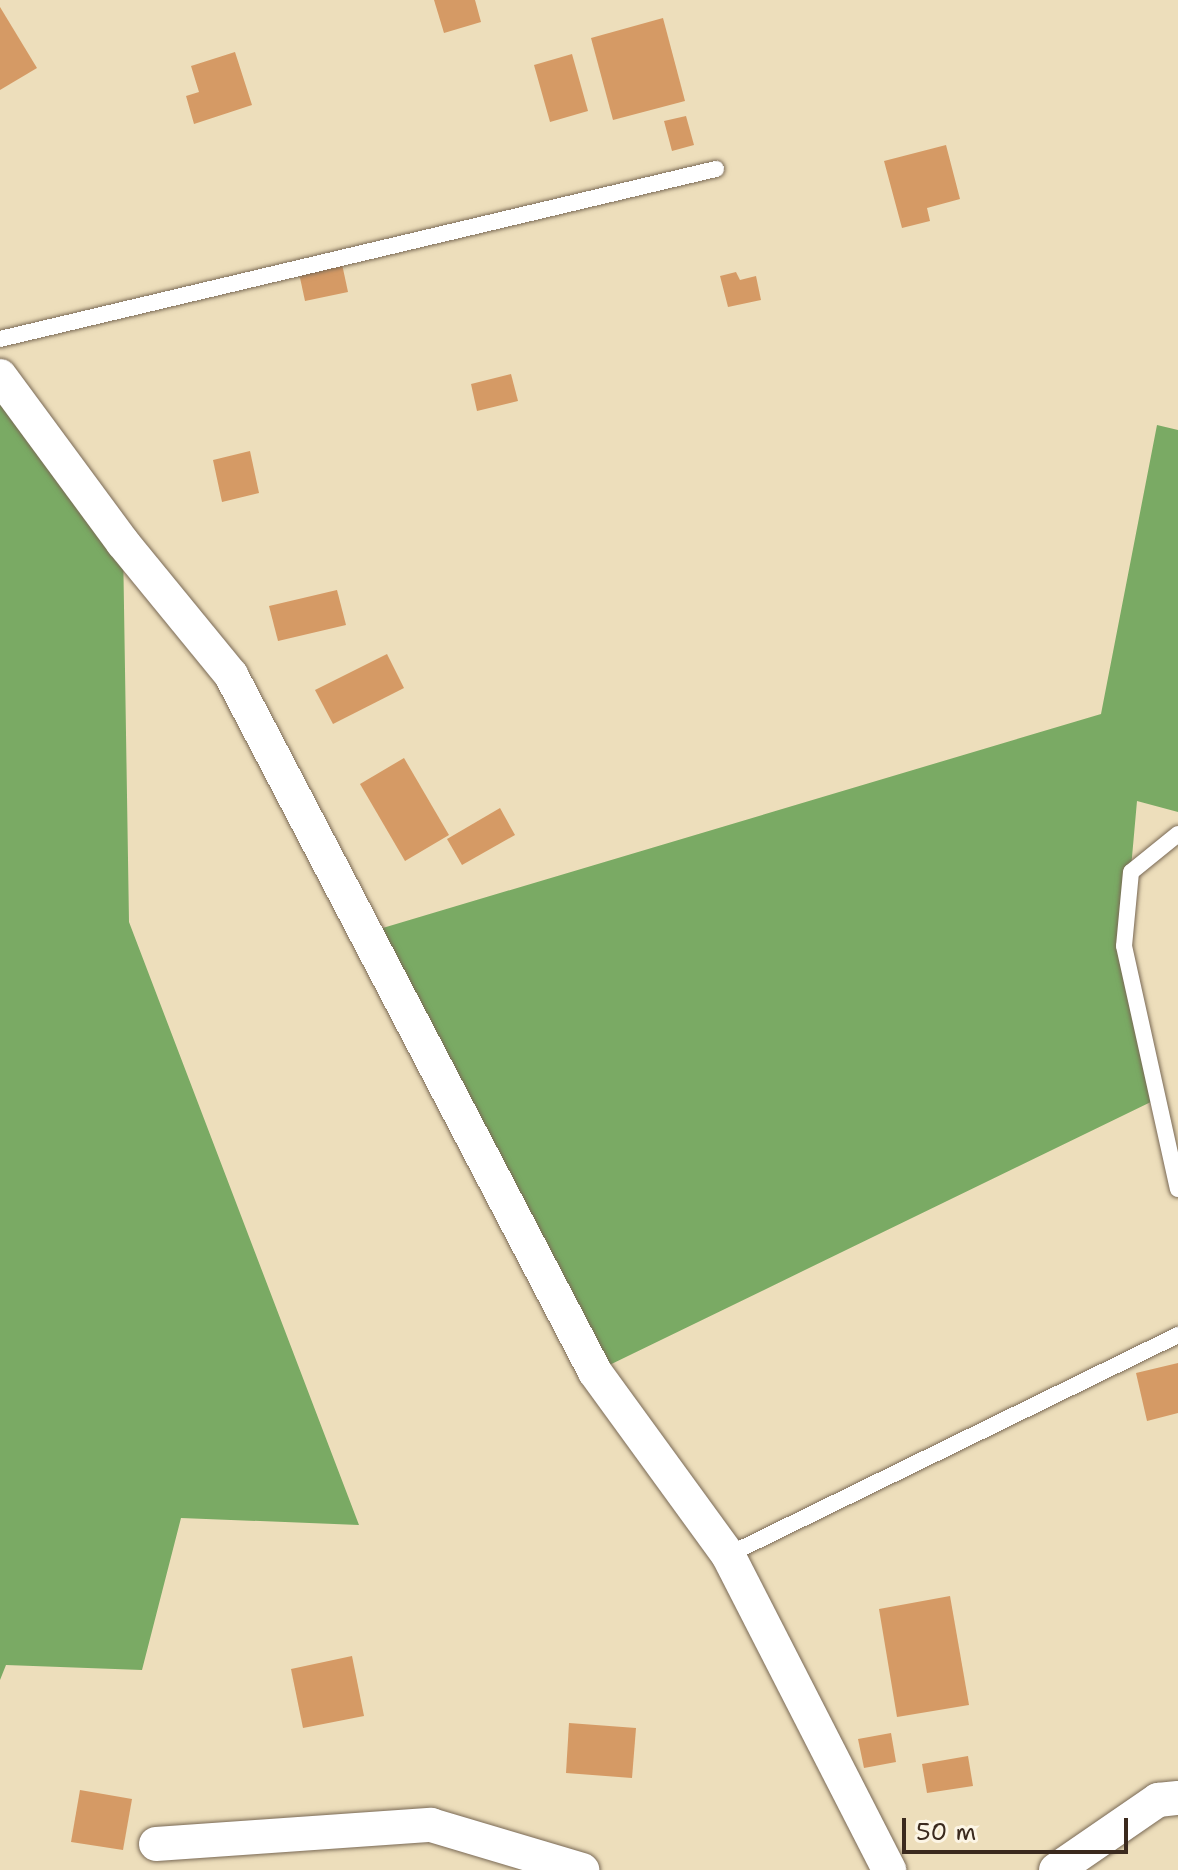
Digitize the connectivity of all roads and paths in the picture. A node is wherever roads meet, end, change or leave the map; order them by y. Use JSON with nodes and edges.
{"nodes":[{"id":1,"x":716,"y":169,"type":"dead end"},
{"id":2,"x":0,"y":339,"type":"edge"},
{"id":3,"x":0,"y":376,"type":"edge"},
{"id":4,"x":1178,"y":834,"type":"edge"},
{"id":5,"x":1178,"y":1189,"type":"edge"},
{"id":6,"x":1178,"y":1318,"type":"edge"},
{"id":7,"x":1176,"y":1336,"type":"edge"},
{"id":8,"x":728,"y":1555,"type":"junction"},
{"id":9,"x":1178,"y":1798,"type":"edge"},
{"id":10,"x":156,"y":1844,"type":"dead end"},
{"id":11,"x":582,"y":1870,"type":"edge"},
{"id":12,"x":889,"y":1870,"type":"edge"},
{"id":13,"x":1056,"y":1870,"type":"edge"}],
"edges":[{"from":1,"to":2,"type":"lane"},
{"from":3,"to":8,"type":"street"},
{"from":4,"to":5,"type":"lane"},
{"from":6,"to":7,"type":"lane"},
{"from":7,"to":8,"type":"lane"},
{"from":8,"to":12,"type":"street"},
{"from":9,"to":13,"type":"street"},
{"from":10,"to":11,"type":"street"}]}
